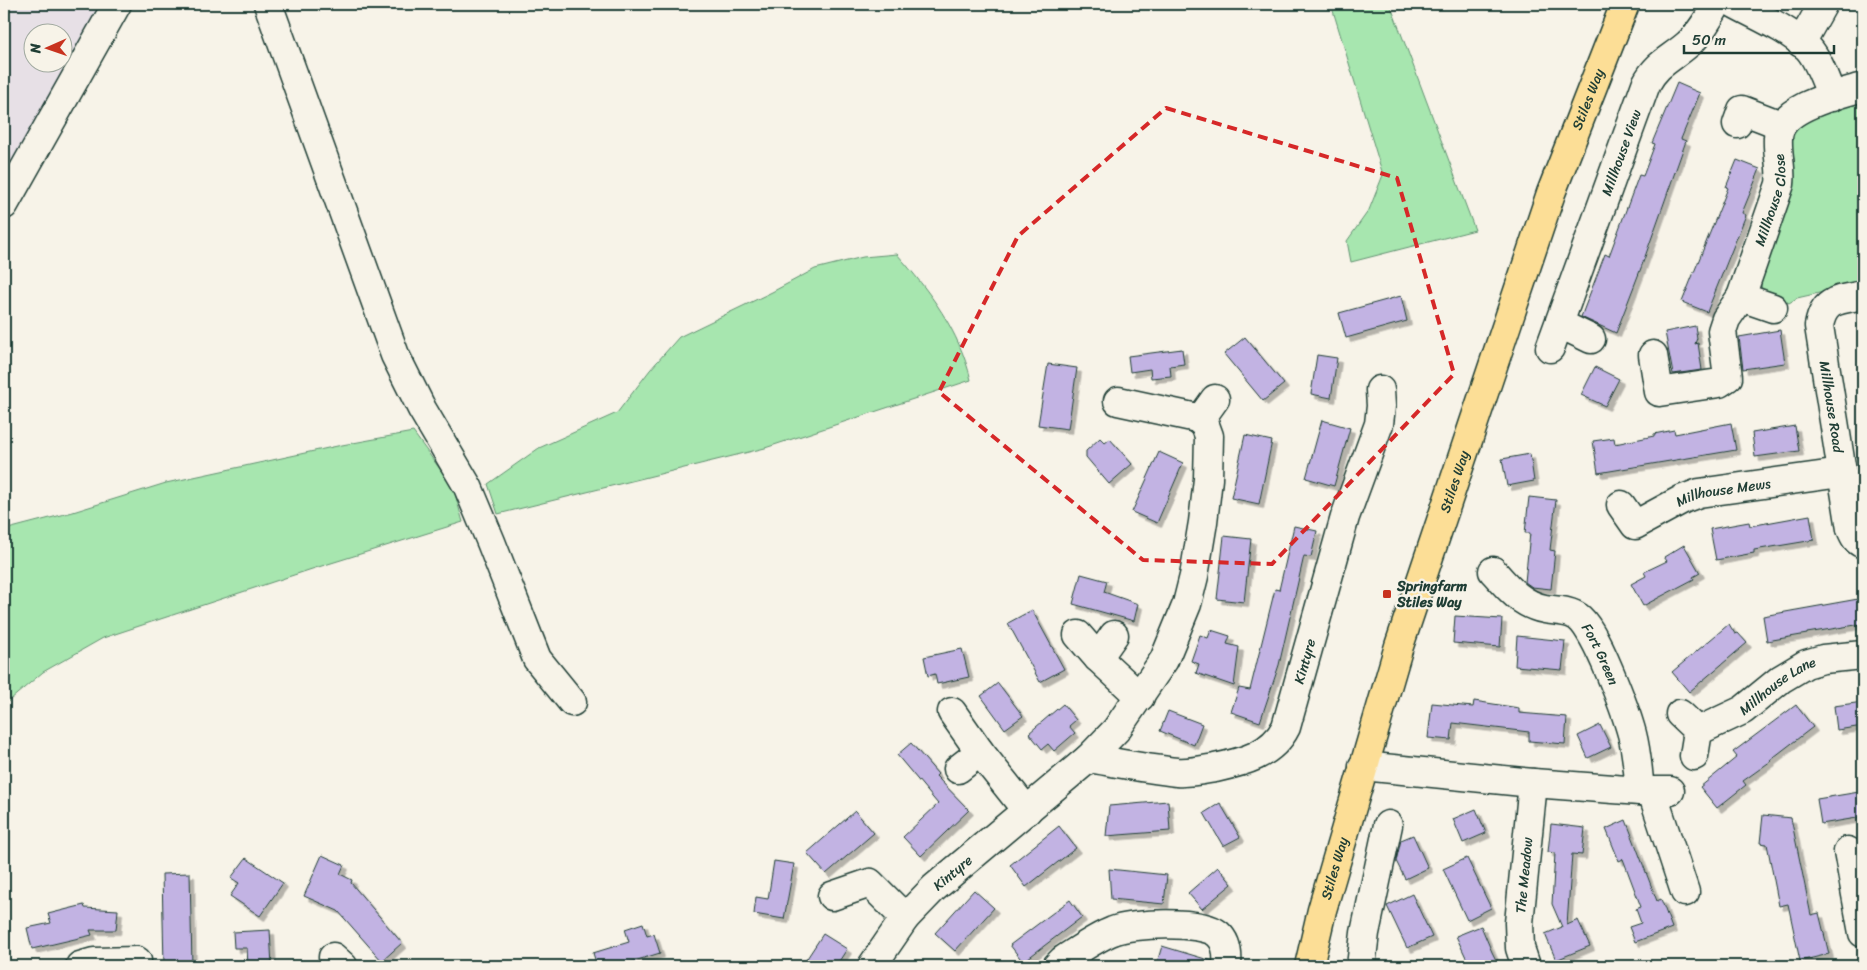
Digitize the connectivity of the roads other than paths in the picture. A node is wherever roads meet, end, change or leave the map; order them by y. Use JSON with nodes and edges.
{"nodes":[{"id":1,"x":117,"y":4,"type":"edge"},
{"id":2,"x":268,"y":4,"type":"edge"},
{"id":3,"x":1625,"y":4,"type":"edge"},
{"id":4,"x":1717,"y":4,"type":"edge"},
{"id":5,"x":1735,"y":4,"type":"edge"},
{"id":6,"x":1823,"y":4,"type":"edge"},
{"id":7,"x":1802,"y":43,"type":"junction"},
{"id":8,"x":1863,"y":87,"type":"edge"},
{"id":9,"x":1832,"y":97,"type":"junction"},
{"id":10,"x":1737,"y":124,"type":"dead end"},
{"id":11,"x":1781,"y":125,"type":"junction"},
{"id":12,"x":4,"y":205,"type":"edge"},
{"id":13,"x":1863,"y":295,"type":"edge"},
{"id":14,"x":1741,"y":297,"type":"junction"},
{"id":15,"x":1773,"y":308,"type":"dead end"},
{"id":16,"x":1591,"y":339,"type":"dead end"},
{"id":17,"x":1653,"y":355,"type":"dead end"},
{"id":18,"x":1380,"y":390,"type":"dead end"},
{"id":19,"x":1118,"y":401,"type":"dead end"},
{"id":20,"x":1841,"y":473,"type":"junction"},
{"id":21,"x":1621,"y":505,"type":"dead end"},
{"id":22,"x":1863,"y":544,"type":"edge"},
{"id":23,"x":1488,"y":564,"type":"dead end"},
{"id":24,"x":1078,"y":635,"type":"dead end"},
{"id":25,"x":1114,"y":635,"type":"dead end"},
{"id":26,"x":1863,"y":655,"type":"edge"},
{"id":27,"x":1098,"y":658,"type":"junction"},
{"id":28,"x":1140,"y":697,"type":"junction"},
{"id":29,"x":572,"y":702,"type":"dead end"},
{"id":30,"x":952,"y":712,"type":"dead end"},
{"id":31,"x":1691,"y":734,"type":"dead end"},
{"id":32,"x":980,"y":752,"type":"junction"},
{"id":33,"x":1089,"y":758,"type":"junction"},
{"id":34,"x":1363,"y":766,"type":"junction"},
{"id":35,"x":958,"y":769,"type":"dead end"},
{"id":36,"x":1533,"y":783,"type":"junction"},
{"id":37,"x":1654,"y":791,"type":"junction"},
{"id":38,"x":1027,"y":811,"type":"junction"},
{"id":39,"x":1388,"y":825,"type":"dead end"},
{"id":40,"x":1848,"y":851,"type":"dead end"},
{"id":41,"x":1685,"y":892,"type":"dead end"},
{"id":42,"x":832,"y":896,"type":"dead end"},
{"id":43,"x":905,"y":918,"type":"junction"},
{"id":44,"x":1863,"y":933,"type":"edge"},
{"id":45,"x":137,"y":956,"type":"edge"},
{"id":46,"x":80,"y":966,"type":"edge"},
{"id":47,"x":872,"y":966,"type":"edge"},
{"id":48,"x":1057,"y":966,"type":"edge"},
{"id":49,"x":1227,"y":966,"type":"edge"},
{"id":50,"x":1309,"y":966,"type":"edge"},
{"id":51,"x":1361,"y":966,"type":"edge"},
{"id":52,"x":1526,"y":966,"type":"edge"}],
"edges":[{"from":1,"to":12,"type":"street"},
{"from":2,"to":29,"type":"street"},
{"from":3,"to":34,"type":"main road","name":"Stiles Way"},
{"from":4,"to":16,"type":"street","name":"Millhouse View"},
{"from":5,"to":7,"type":"street"},
{"from":6,"to":7,"type":"street"},
{"from":7,"to":9,"type":"street"},
{"from":8,"to":9,"type":"street"},
{"from":9,"to":11,"type":"street"},
{"from":10,"to":11,"type":"street"},
{"from":11,"to":14,"type":"street","name":"Millhouse Close"},
{"from":13,"to":20,"type":"street","name":"Millhouse Road"},
{"from":14,"to":15,"type":"street"},
{"from":14,"to":17,"type":"street","name":"Millhouse Close"},
{"from":18,"to":33,"type":"street","name":"Kintyre"},
{"from":19,"to":28,"type":"street","name":"Kintyre"},
{"from":20,"to":21,"type":"street","name":"Millhouse Mews"},
{"from":20,"to":22,"type":"street","name":"Millhouse Road"},
{"from":23,"to":37,"type":"street","name":"Fort Green"},
{"from":24,"to":27,"type":"street"},
{"from":25,"to":27,"type":"street"},
{"from":26,"to":31,"type":"street","name":"Millhouse Lane"},
{"from":27,"to":28,"type":"street"},
{"from":28,"to":33,"type":"street","name":"Kintyre"},
{"from":30,"to":32,"type":"street"},
{"from":32,"to":35,"type":"street"},
{"from":32,"to":38,"type":"street"},
{"from":33,"to":38,"type":"street","name":"Kintyre"},
{"from":34,"to":36,"type":"street"},
{"from":34,"to":50,"type":"main road","name":"Stiles Way"},
{"from":36,"to":37,"type":"street"},
{"from":36,"to":52,"type":"street","name":"The Meadow"},
{"from":37,"to":41,"type":"street"},
{"from":38,"to":43,"type":"street","name":"Kintyre"},
{"from":39,"to":51,"type":"street"},
{"from":40,"to":44,"type":"street"},
{"from":42,"to":43,"type":"street"},
{"from":43,"to":47,"type":"street","name":"Kintyre"},
{"from":45,"to":46,"type":"street"},
{"from":48,"to":49,"type":"street"}]}
